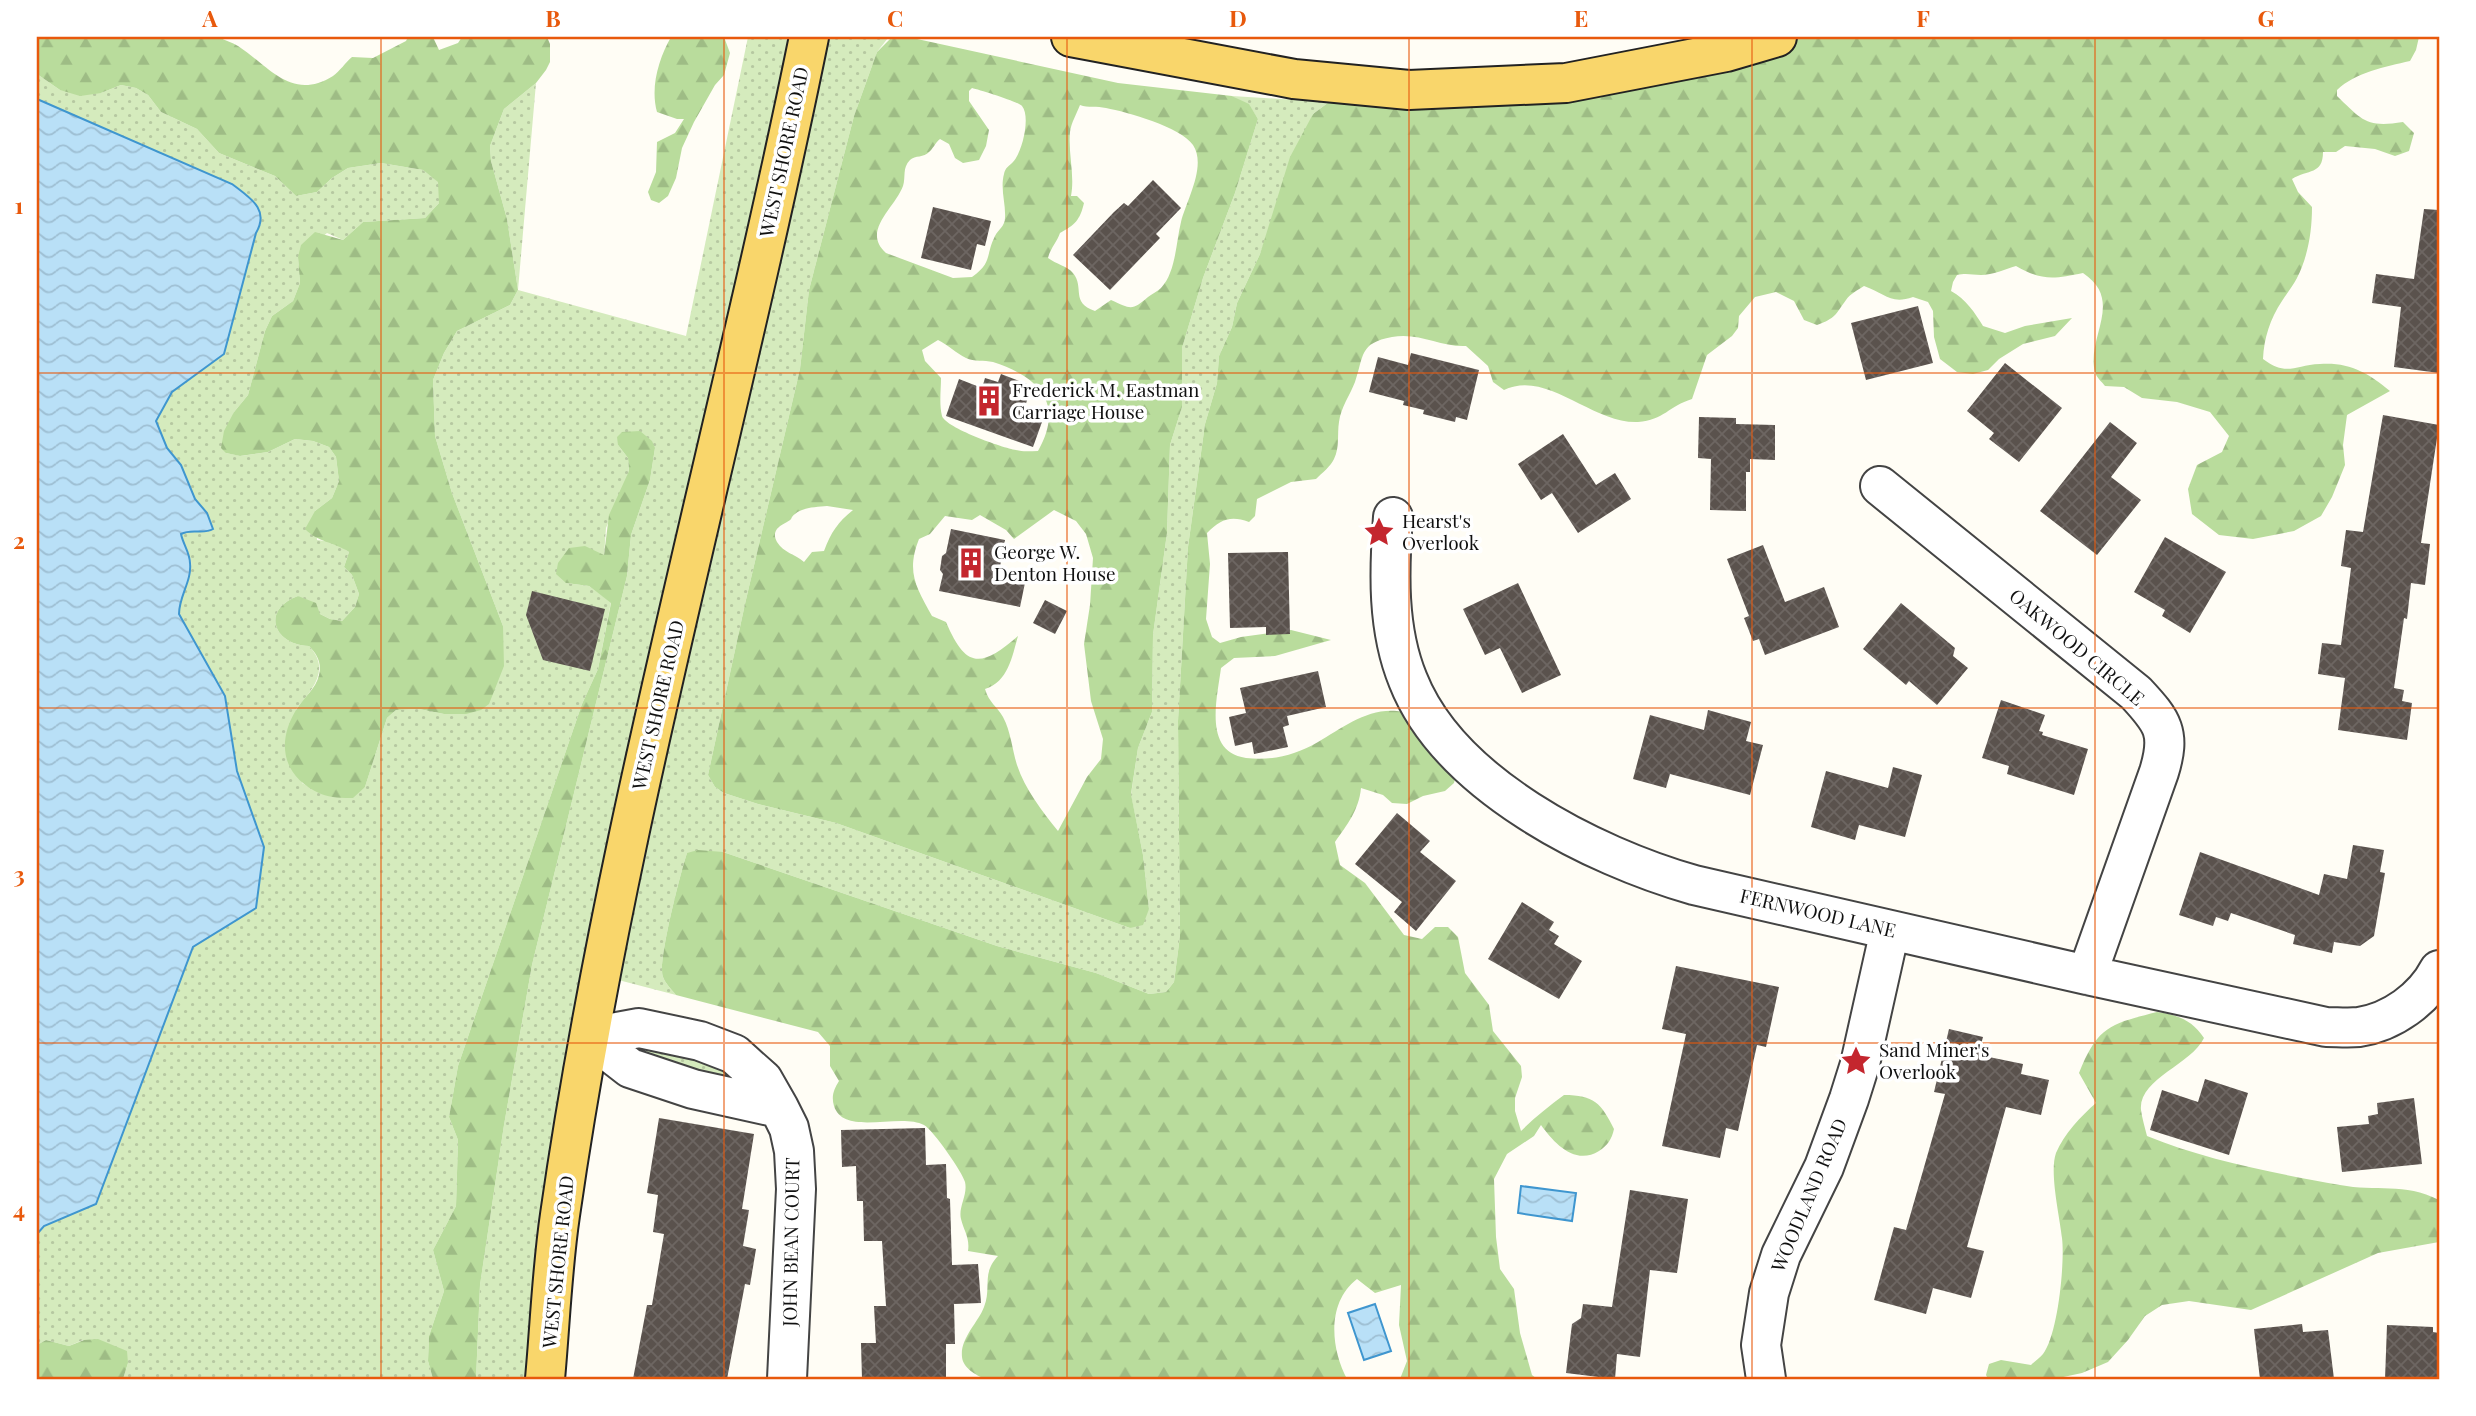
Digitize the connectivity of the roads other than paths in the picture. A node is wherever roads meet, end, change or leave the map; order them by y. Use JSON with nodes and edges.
{"nodes":[{"id":1,"x":809,"y":37,"type":"edge"},
{"id":2,"x":1071,"y":37,"type":"edge"},
{"id":3,"x":1777,"y":37,"type":"edge"},
{"id":4,"x":1880,"y":486,"type":"dead end"},
{"id":5,"x":1393,"y":517,"type":"dead end"},
{"id":6,"x":1889,"y":930,"type":"junction"},
{"id":7,"x":2439,"y":970,"type":"edge"},
{"id":8,"x":2087,"y":975,"type":"junction"},
{"id":9,"x":590,"y":1037,"type":"junction"},
{"id":10,"x":545,"y":1379,"type":"edge"},
{"id":11,"x":787,"y":1379,"type":"edge"},
{"id":12,"x":1766,"y":1379,"type":"edge"}],
"edges":[{"from":1,"to":9,"type":"main road","name":"WEST SHORE ROAD"},
{"from":2,"to":3,"type":"main road"},
{"from":4,"to":8,"type":"street","name":"OAKWOOD CIRCLE"},
{"from":5,"to":6,"type":"street","name":"FERNWOOD LANE"},
{"from":6,"to":8,"type":"street","name":"FERNWOOD LANE"},
{"from":6,"to":12,"type":"street","name":"WOODLAND ROAD"},
{"from":7,"to":8,"type":"street","name":"FERNWOOD LANE"},
{"from":9,"to":10,"type":"main road","name":"WEST SHORE ROAD"},
{"from":9,"to":11,"type":"street","name":"JOHN BEAN COURT"}]}
